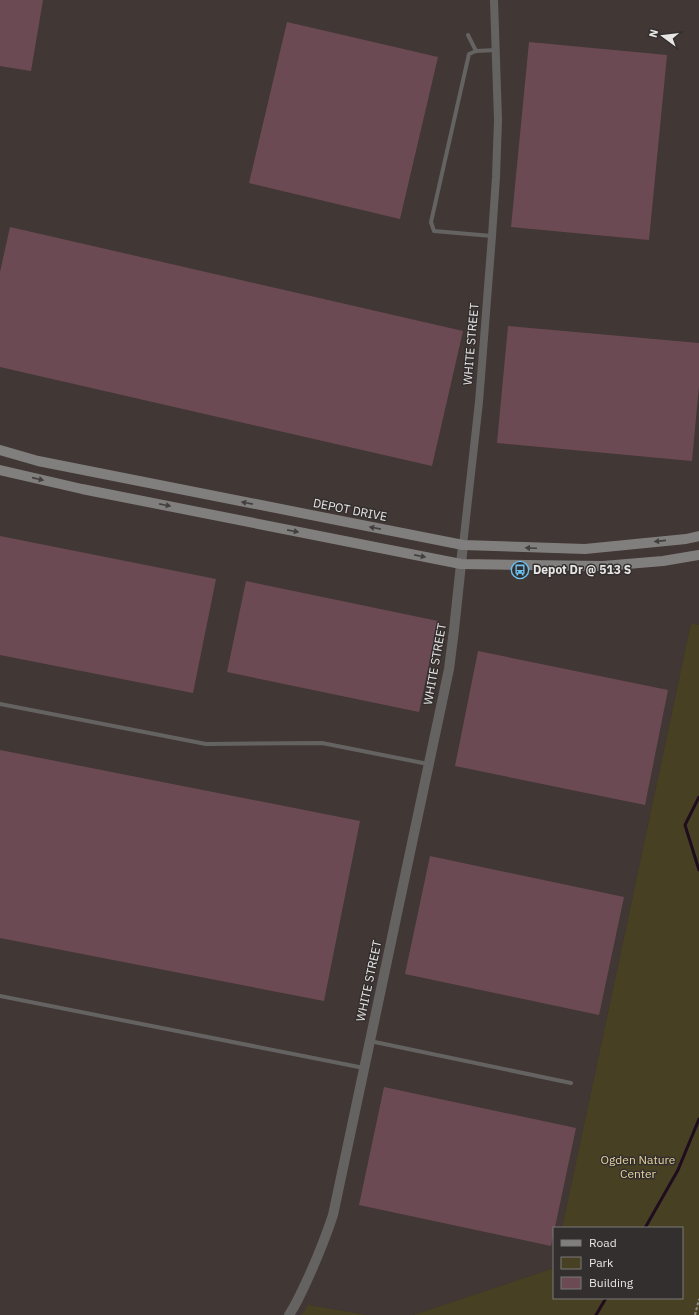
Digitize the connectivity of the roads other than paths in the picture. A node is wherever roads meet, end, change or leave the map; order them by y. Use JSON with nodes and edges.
{"nodes":[{"id":1,"x":494,"y":0,"type":"edge"},
{"id":2,"x":468,"y":35,"type":"dead end"},
{"id":3,"x":496,"y":50,"type":"junction"},
{"id":4,"x":476,"y":51,"type":"junction"},
{"id":5,"x":492,"y":236,"type":"junction"},
{"id":6,"x":0,"y":450,"type":"edge"},
{"id":7,"x":0,"y":470,"type":"edge"},
{"id":8,"x":699,"y":536,"type":"edge"},
{"id":9,"x":463,"y":545,"type":"junction"},
{"id":10,"x":699,"y":555,"type":"edge"},
{"id":11,"x":461,"y":564,"type":"junction"},
{"id":12,"x":0,"y":704,"type":"edge"},
{"id":13,"x":428,"y":764,"type":"junction"},
{"id":14,"x":0,"y":996,"type":"edge"},
{"id":15,"x":370,"y":1041,"type":"junction"},
{"id":16,"x":364,"y":1068,"type":"junction"},
{"id":17,"x":571,"y":1083,"type":"dead end"},
{"id":18,"x":289,"y":1315,"type":"edge"}],
"edges":[{"from":1,"to":3,"type":"street","name":"WHITE STREET"},
{"from":2,"to":4,"type":"lane"},
{"from":3,"to":4,"type":"lane"},
{"from":3,"to":5,"type":"street","name":"WHITE STREET"},
{"from":4,"to":5,"type":"lane"},
{"from":5,"to":9,"type":"street","name":"WHITE STREET"},
{"from":9,"to":6,"type":"main road","name":"DEPOT DRIVE","one_way":true},
{"from":7,"to":11,"type":"main road","one_way":true},
{"from":8,"to":9,"type":"main road","name":"DEPOT DRIVE","one_way":true},
{"from":9,"to":11,"type":"street","name":"WHITE STREET"},
{"from":10,"to":11,"type":"main road"},
{"from":11,"to":13,"type":"street","name":"WHITE STREET"},
{"from":12,"to":13,"type":"lane"},
{"from":13,"to":15,"type":"street","name":"WHITE STREET"},
{"from":14,"to":16,"type":"lane"},
{"from":15,"to":16,"type":"street","name":"WHITE STREET"},
{"from":15,"to":17,"type":"lane"},
{"from":16,"to":18,"type":"street","name":"WHITE STREET"}]}
